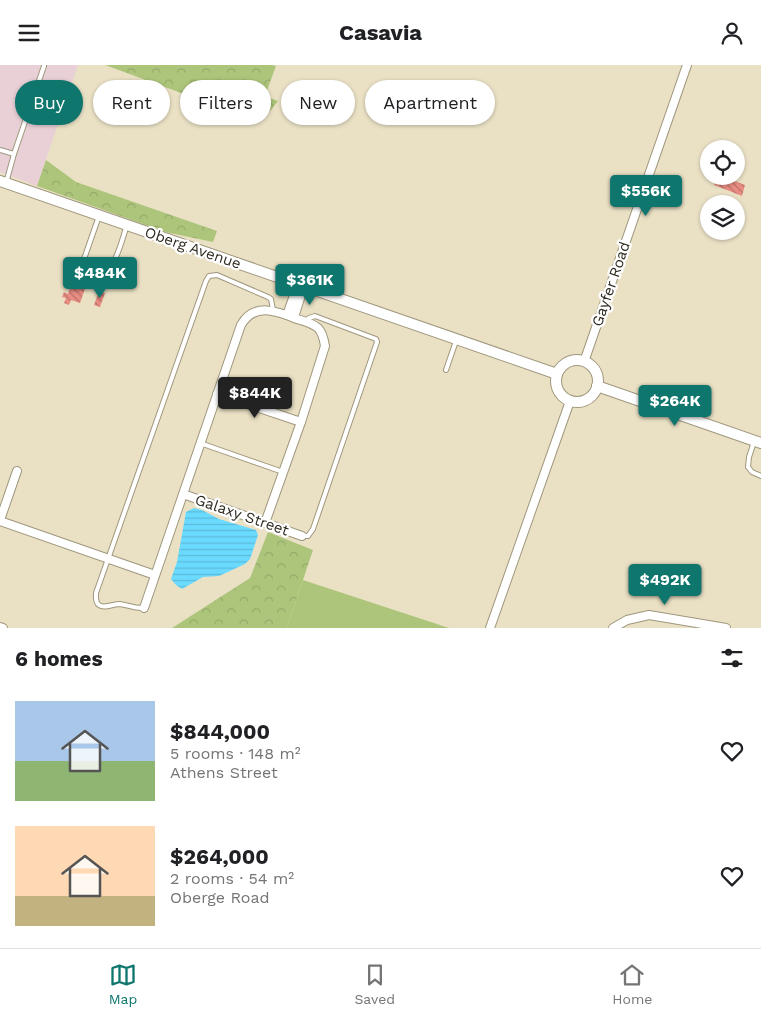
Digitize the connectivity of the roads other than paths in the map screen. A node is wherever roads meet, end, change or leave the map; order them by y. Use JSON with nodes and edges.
{"nodes":[{"id":1,"x":687,"y":65,"type":"edge"},
{"id":2,"x":44,"y":66,"type":"edge"},
{"id":3,"x":0,"y":150,"type":"edge"},
{"id":4,"x":14,"y":155,"type":"junction"},
{"id":5,"x":3,"y":182,"type":"edge"},
{"id":6,"x":99,"y":215,"type":"junction"},
{"id":7,"x":126,"y":225,"type":"junction"},
{"id":8,"x":301,"y":285,"type":"junction"},
{"id":9,"x":272,"y":310,"type":"junction"},
{"id":10,"x":290,"y":316,"type":"junction"},
{"id":11,"x":305,"y":321,"type":"junction"},
{"id":12,"x":456,"y":339,"type":"junction"},
{"id":13,"x":584,"y":362,"type":"junction"},
{"id":14,"x":446,"y":370,"type":"dead end"},
{"id":15,"x":557,"y":374,"type":"junction"},
{"id":16,"x":597,"y":386,"type":"junction"},
{"id":17,"x":217,"y":394,"type":"junction"},
{"id":18,"x":570,"y":401,"type":"junction"},
{"id":19,"x":301,"y":422,"type":"junction"},
{"id":20,"x":758,"y":442,"type":"edge"},
{"id":21,"x":200,"y":443,"type":"junction"},
{"id":22,"x":17,"y":471,"type":"dead end"},
{"id":23,"x":283,"y":472,"type":"junction"},
{"id":24,"x":761,"y":476,"type":"edge"},
{"id":25,"x":183,"y":494,"type":"junction"},
{"id":26,"x":0,"y":521,"type":"edge"},
{"id":27,"x":265,"y":523,"type":"junction"},
{"id":28,"x":302,"y":535,"type":"joint"},
{"id":29,"x":109,"y":558,"type":"junction"},
{"id":30,"x":155,"y":575,"type":"junction"},
{"id":31,"x":144,"y":608,"type":"joint"},
{"id":32,"x":490,"y":628,"type":"edge"},
{"id":33,"x":613,"y":628,"type":"edge"},
{"id":34,"x":726,"y":628,"type":"edge"}],
"edges":[{"from":1,"to":13,"type":"street","name":"Gayfer Road"},
{"from":2,"to":4,"type":"lane"},
{"from":3,"to":4,"type":"lane"},
{"from":4,"to":5,"type":"lane"},
{"from":5,"to":6,"type":"street","name":"Oberg Avenue"},
{"from":6,"to":7,"type":"street","name":"Oberg Avenue"},
{"from":6,"to":7,"type":"lane"},
{"from":7,"to":8,"type":"street","name":"Oberg Avenue"},
{"from":8,"to":10,"type":"street"},
{"from":8,"to":12,"type":"street","name":"Oberg Avenue"},
{"from":9,"to":10,"type":"street"},
{"from":9,"to":17,"type":"street"},
{"from":9,"to":29,"type":"lane"},
{"from":10,"to":11,"type":"street"},
{"from":11,"to":19,"type":"street"},
{"from":11,"to":28,"type":"lane"},
{"from":12,"to":14,"type":"lane"},
{"from":12,"to":15,"type":"street","name":"Oberg Avenue"},
{"from":13,"to":15,"type":"street"},
{"from":13,"to":16,"type":"street"},
{"from":15,"to":18,"type":"street"},
{"from":16,"to":18,"type":"street"},
{"from":16,"to":20,"type":"street"},
{"from":17,"to":19,"type":"street"},
{"from":17,"to":21,"type":"street"},
{"from":18,"to":32,"type":"street"},
{"from":19,"to":23,"type":"street"},
{"from":20,"to":24,"type":"lane"},
{"from":21,"to":23,"type":"lane"},
{"from":21,"to":25,"type":"street"},
{"from":22,"to":26,"type":"street"},
{"from":23,"to":27,"type":"street"},
{"from":25,"to":27,"type":"street","name":"Galaxy Street"},
{"from":25,"to":30,"type":"street"},
{"from":26,"to":29,"type":"street"},
{"from":27,"to":28,"type":"street","name":"Galaxy Street"},
{"from":29,"to":30,"type":"street"},
{"from":29,"to":31,"type":"lane"},
{"from":30,"to":31,"type":"street"},
{"from":33,"to":34,"type":"street"}]}
